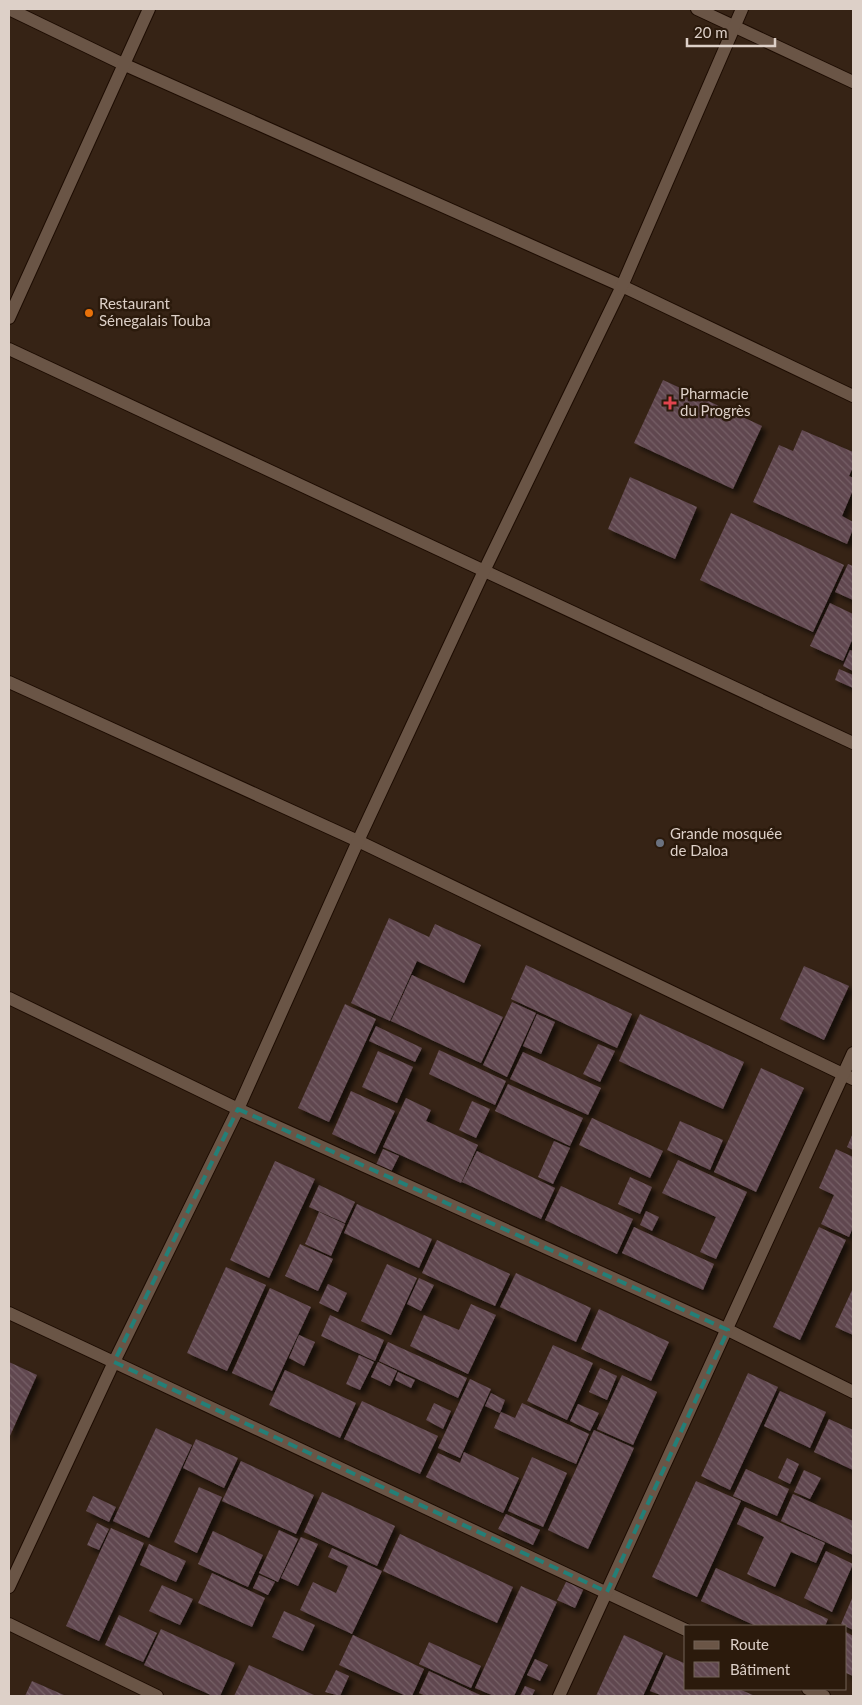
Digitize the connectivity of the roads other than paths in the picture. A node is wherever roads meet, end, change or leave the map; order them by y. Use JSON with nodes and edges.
{"nodes":[{"id":1,"x":148,"y":9,"type":"edge"},
{"id":2,"x":697,"y":9,"type":"edge"},
{"id":3,"x":742,"y":9,"type":"edge"},
{"id":4,"x":9,"y":10,"type":"edge"},
{"id":5,"x":735,"y":26,"type":"junction"},
{"id":6,"x":122,"y":64,"type":"junction"},
{"id":7,"x":853,"y":82,"type":"edge"},
{"id":8,"x":622,"y":286,"type":"junction"},
{"id":9,"x":9,"y":318,"type":"edge"},
{"id":10,"x":9,"y":349,"type":"edge"},
{"id":11,"x":853,"y":396,"type":"edge"},
{"id":12,"x":484,"y":571,"type":"junction"},
{"id":13,"x":9,"y":682,"type":"edge"},
{"id":14,"x":853,"y":743,"type":"edge"},
{"id":15,"x":358,"y":841,"type":"junction"},
{"id":16,"x":9,"y":998,"type":"edge"},
{"id":17,"x":853,"y":1053,"type":"edge"},
{"id":18,"x":848,"y":1076,"type":"edge"},
{"id":19,"x":238,"y":1109,"type":"junction"},
{"id":20,"x":9,"y":1313,"type":"edge"},
{"id":21,"x":728,"y":1330,"type":"junction"},
{"id":22,"x":114,"y":1362,"type":"junction"},
{"id":23,"x":853,"y":1392,"type":"edge"},
{"id":24,"x":9,"y":1587,"type":"edge"},
{"id":25,"x":606,"y":1592,"type":"junction"},
{"id":26,"x":9,"y":1624,"type":"edge"},
{"id":27,"x":684,"y":1629,"type":"edge"},
{"id":28,"x":810,"y":1690,"type":"edge"},
{"id":29,"x":157,"y":1696,"type":"edge"},
{"id":30,"x":559,"y":1696,"type":"edge"},
{"id":31,"x":824,"y":1696,"type":"edge"}],
"edges":[{"from":1,"to":6,"type":"street"},
{"from":2,"to":5,"type":"street"},
{"from":3,"to":5,"type":"street"},
{"from":4,"to":6,"type":"street"},
{"from":5,"to":7,"type":"street"},
{"from":5,"to":8,"type":"street"},
{"from":6,"to":8,"type":"street"},
{"from":6,"to":9,"type":"street"},
{"from":8,"to":11,"type":"street"},
{"from":8,"to":12,"type":"street"},
{"from":10,"to":12,"type":"street"},
{"from":12,"to":14,"type":"street"},
{"from":12,"to":15,"type":"street"},
{"from":13,"to":15,"type":"street"},
{"from":15,"to":18,"type":"street"},
{"from":15,"to":19,"type":"street"},
{"from":16,"to":19,"type":"street"},
{"from":17,"to":18,"type":"street"},
{"from":18,"to":21,"type":"street"},
{"from":19,"to":21,"type":"street"},
{"from":19,"to":22,"type":"street"},
{"from":20,"to":22,"type":"street"},
{"from":21,"to":23,"type":"street"},
{"from":21,"to":25,"type":"street"},
{"from":22,"to":24,"type":"street"},
{"from":22,"to":25,"type":"street"},
{"from":25,"to":27,"type":"street"},
{"from":25,"to":30,"type":"street"},
{"from":26,"to":29,"type":"street"},
{"from":28,"to":31,"type":"street"}]}
